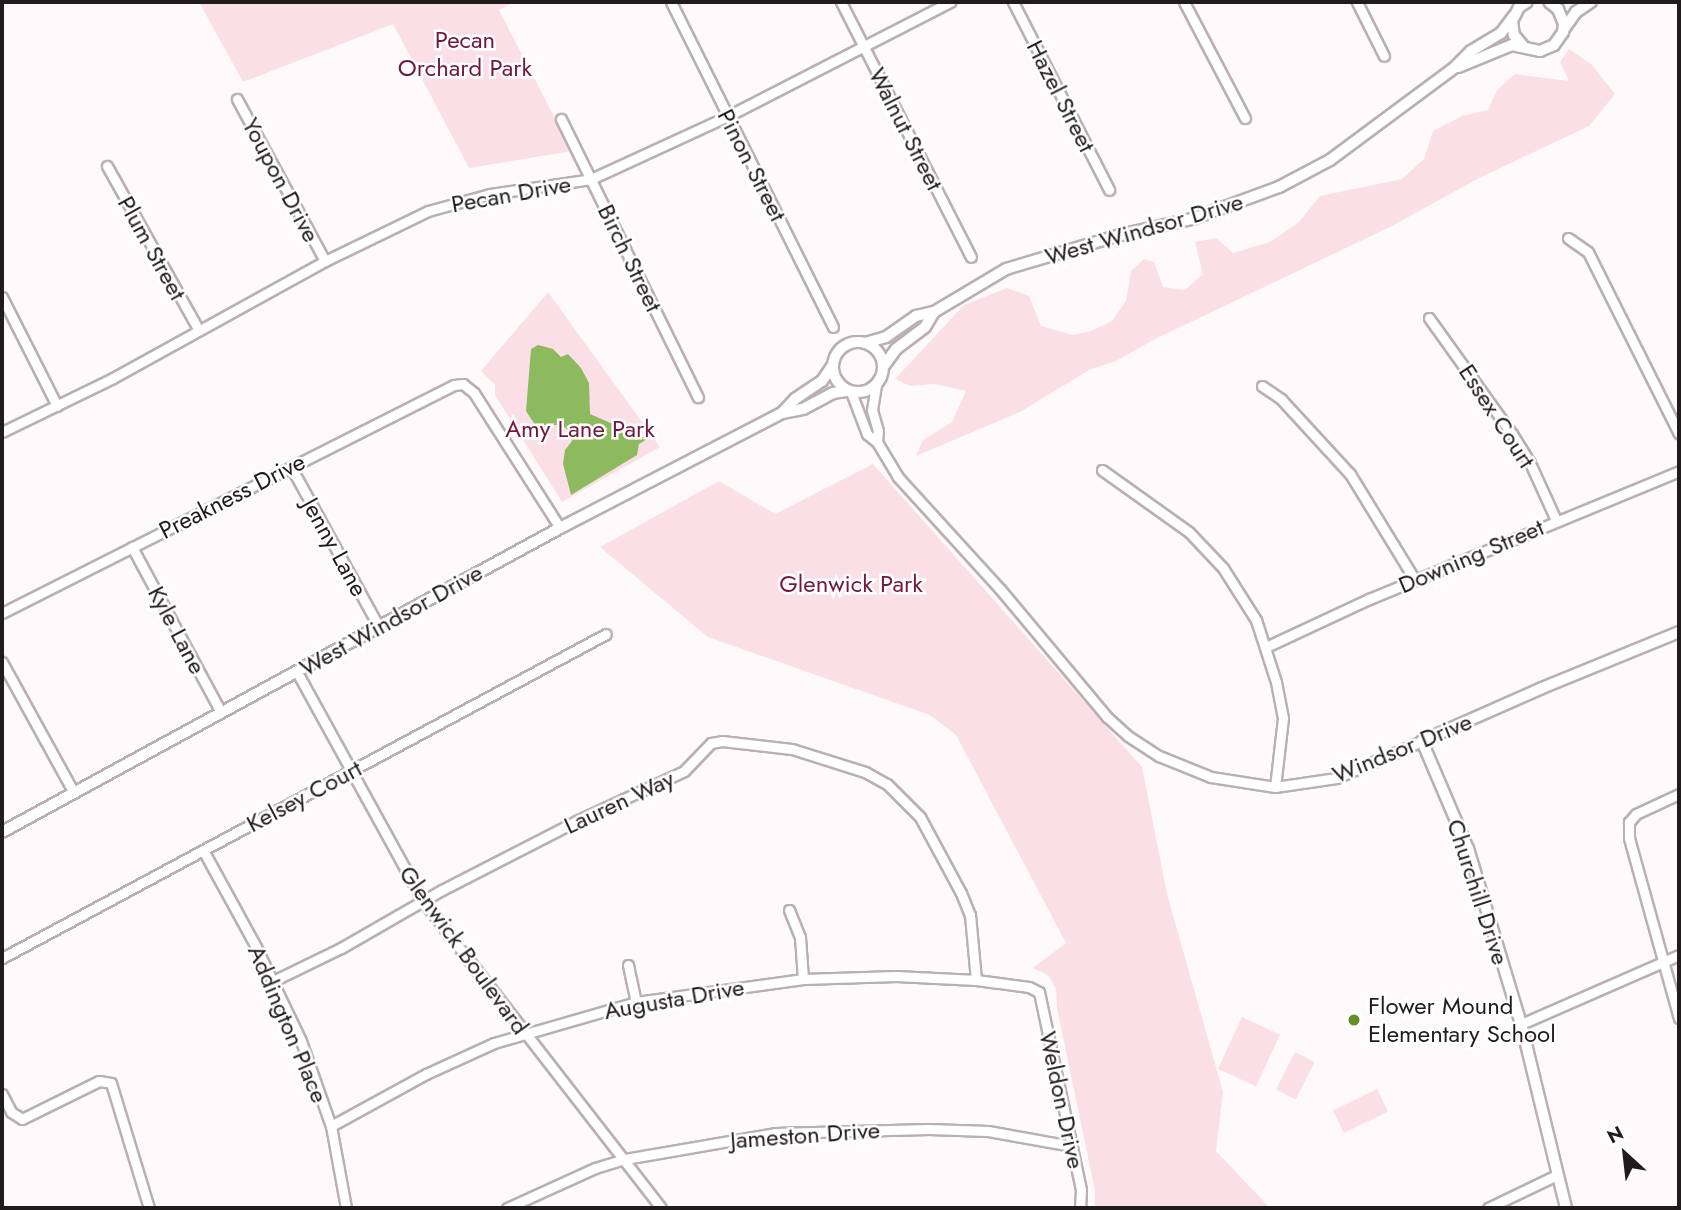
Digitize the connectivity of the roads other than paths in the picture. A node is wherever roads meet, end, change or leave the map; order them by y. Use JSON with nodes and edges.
{"nodes":[{"id":1,"x":671,"y":2,"type":"edge"},
{"id":2,"x":841,"y":2,"type":"edge"},
{"id":3,"x":950,"y":2,"type":"edge"},
{"id":4,"x":1013,"y":2,"type":"edge"},
{"id":5,"x":1184,"y":2,"type":"edge"},
{"id":6,"x":1357,"y":2,"type":"edge"},
{"id":7,"x":1518,"y":2,"type":"edge"},
{"id":8,"x":1527,"y":2,"type":"edge"},
{"id":9,"x":1551,"y":2,"type":"edge"},
{"id":10,"x":1561,"y":2,"type":"edge"},
{"id":11,"x":1591,"y":2,"type":"edge"},
{"id":12,"x":1514,"y":15,"type":"junction"},
{"id":13,"x":1563,"y":32,"type":"junction"},
{"id":14,"x":864,"y":47,"type":"junction"},
{"id":15,"x":1524,"y":47,"type":"junction"},
{"id":16,"x":1384,"y":56,"type":"dead end"},
{"id":17,"x":1454,"y":68,"type":"junction"},
{"id":18,"x":237,"y":99,"type":"dead end"},
{"id":19,"x":728,"y":116,"type":"junction"},
{"id":20,"x":1244,"y":118,"type":"dead end"},
{"id":21,"x":561,"y":119,"type":"dead end"},
{"id":22,"x":107,"y":166,"type":"dead end"},
{"id":23,"x":591,"y":180,"type":"junction"},
{"id":24,"x":1109,"y":190,"type":"dead end"},
{"id":25,"x":1568,"y":238,"type":"dead end"},
{"id":26,"x":971,"y":257,"type":"dead end"},
{"id":27,"x":325,"y":261,"type":"junction"},
{"id":28,"x":2,"y":297,"type":"edge"},
{"id":29,"x":934,"y":312,"type":"junction"},
{"id":30,"x":1429,"y":318,"type":"dead end"},
{"id":31,"x":833,"y":327,"type":"dead end"},
{"id":32,"x":198,"y":330,"type":"junction"},
{"id":33,"x":865,"y":343,"type":"junction"},
{"id":34,"x":832,"y":366,"type":"junction"},
{"id":35,"x":883,"y":367,"type":"junction"},
{"id":36,"x":876,"y":384,"type":"junction"},
{"id":37,"x":1262,"y":386,"type":"dead end"},
{"id":38,"x":850,"y":391,"type":"junction"},
{"id":39,"x":698,"y":397,"type":"dead end"},
{"id":40,"x":57,"y":405,"type":"junction"},
{"id":41,"x":782,"y":413,"type":"junction"},
{"id":42,"x":2,"y":432,"type":"edge"},
{"id":43,"x":1679,"y":435,"type":"edge"},
{"id":44,"x":877,"y":442,"type":"junction"},
{"id":45,"x":291,"y":467,"type":"junction"},
{"id":46,"x":1102,"y":470,"type":"dead end"},
{"id":47,"x":1679,"y":471,"type":"edge"},
{"id":48,"x":1556,"y":520,"type":"junction"},
{"id":49,"x":560,"y":528,"type":"junction"},
{"id":50,"x":132,"y":547,"type":"junction"},
{"id":51,"x":1415,"y":580,"type":"junction"},
{"id":52,"x":2,"y":613,"type":"edge"},
{"id":53,"x":379,"y":627,"type":"junction"},
{"id":54,"x":1679,"y":632,"type":"edge"},
{"id":55,"x":606,"y":634,"type":"dead end"},
{"id":56,"x":1266,"y":647,"type":"junction"},
{"id":57,"x":2,"y":662,"type":"edge"},
{"id":58,"x":297,"y":671,"type":"junction"},
{"id":59,"x":221,"y":712,"type":"junction"},
{"id":60,"x":1422,"y":741,"type":"junction"},
{"id":61,"x":349,"y":771,"type":"junction"},
{"id":62,"x":1275,"y":787,"type":"junction"},
{"id":63,"x":74,"y":793,"type":"junction"},
{"id":64,"x":1679,"y":794,"type":"edge"},
{"id":65,"x":2,"y":832,"type":"edge"},
{"id":66,"x":203,"y":850,"type":"junction"},
{"id":67,"x":423,"y":901,"type":"junction"},
{"id":68,"x":789,"y":910,"type":"dead end"},
{"id":69,"x":1679,"y":955,"type":"edge"},
{"id":70,"x":2,"y":958,"type":"edge"},
{"id":71,"x":1665,"y":961,"type":"junction"},
{"id":72,"x":628,"y":965,"type":"dead end"},
{"id":73,"x":803,"y":979,"type":"junction"},
{"id":74,"x":976,"y":980,"type":"junction"},
{"id":75,"x":273,"y":981,"type":"junction"},
{"id":76,"x":1039,"y":992,"type":"joint"},
{"id":77,"x":636,"y":1002,"type":"junction"},
{"id":78,"x":1679,"y":1018,"type":"edge"},
{"id":79,"x":1521,"y":1024,"type":"junction"},
{"id":80,"x":524,"y":1032,"type":"junction"},
{"id":81,"x":2,"y":1094,"type":"edge"},
{"id":82,"x":331,"y":1126,"type":"junction"},
{"id":83,"x":1071,"y":1146,"type":"junction"},
{"id":84,"x":625,"y":1159,"type":"junction"},
{"id":85,"x":1557,"y":1175,"type":"junction"},
{"id":86,"x":149,"y":1208,"type":"edge"},
{"id":87,"x":346,"y":1208,"type":"edge"},
{"id":88,"x":507,"y":1208,"type":"edge"},
{"id":89,"x":661,"y":1208,"type":"edge"},
{"id":90,"x":1080,"y":1208,"type":"edge"},
{"id":91,"x":1488,"y":1208,"type":"edge"},
{"id":92,"x":1566,"y":1208,"type":"edge"}],
"edges":[{"from":1,"to":19,"type":"street","name":"Pinon Street"},
{"from":2,"to":14,"type":"street","name":"Walnut Street"},
{"from":3,"to":14,"type":"street","name":"Pecan Drive"},
{"from":4,"to":24,"type":"street","name":"Hazel Street"},
{"from":5,"to":20,"type":"street"},
{"from":6,"to":16,"type":"street"},
{"from":7,"to":12,"type":"street"},
{"from":8,"to":12,"type":"street","name":"West Windsor Drive"},
{"from":9,"to":10,"type":"street"},
{"from":9,"to":13,"type":"street"},
{"from":11,"to":13,"type":"street","name":"West Windsor Drive"},
{"from":12,"to":15,"type":"street"},
{"from":12,"to":17,"type":"street","name":"West Windsor Drive"},
{"from":13,"to":15,"type":"street","name":"West Windsor Drive"},
{"from":14,"to":19,"type":"street","name":"Pecan Drive"},
{"from":14,"to":26,"type":"street","name":"Walnut Street"},
{"from":15,"to":17,"type":"street","name":"West Windsor Drive"},
{"from":17,"to":29,"type":"street","name":"West Windsor Drive"},
{"from":18,"to":27,"type":"street","name":"Youpon Drive"},
{"from":19,"to":23,"type":"street","name":"Pecan Drive"},
{"from":19,"to":31,"type":"street","name":"Pinon Street"},
{"from":21,"to":23,"type":"street","name":"Birch Street"},
{"from":22,"to":32,"type":"street","name":"Plum Street"},
{"from":23,"to":27,"type":"street","name":"Pecan Drive"},
{"from":23,"to":39,"type":"street","name":"Birch Street"},
{"from":25,"to":43,"type":"street"},
{"from":27,"to":32,"type":"street","name":"Pecan Drive"},
{"from":28,"to":40,"type":"street"},
{"from":29,"to":33,"type":"street","name":"West Windsor Drive"},
{"from":29,"to":35,"type":"street","name":"West Windsor Drive"},
{"from":30,"to":48,"type":"street","name":"Essex Court"},
{"from":32,"to":40,"type":"street","name":"Pecan Drive"},
{"from":33,"to":34,"type":"street","name":"West Windsor Drive"},
{"from":33,"to":35,"type":"street"},
{"from":34,"to":38,"type":"street"},
{"from":34,"to":41,"type":"street","name":"West Windsor Drive"},
{"from":35,"to":36,"type":"street","name":"West Windsor Drive"},
{"from":36,"to":38,"type":"street","name":"West Windsor Drive"},
{"from":36,"to":44,"type":"street","name":"Windsor Drive"},
{"from":37,"to":51,"type":"street"},
{"from":38,"to":41,"type":"street","name":"West Windsor Drive"},
{"from":38,"to":44,"type":"street","name":"Windsor Drive"},
{"from":40,"to":42,"type":"street","name":"Pecan Drive"},
{"from":41,"to":49,"type":"street","name":"West Windsor Drive"},
{"from":44,"to":62,"type":"street","name":"Windsor Drive"},
{"from":45,"to":49,"type":"street","name":"Preakness Drive"},
{"from":45,"to":50,"type":"street","name":"Preakness Drive"},
{"from":45,"to":53,"type":"street","name":"Jenny Lane"},
{"from":46,"to":56,"type":"street"},
{"from":47,"to":48,"type":"street","name":"Downing Street"},
{"from":48,"to":51,"type":"street","name":"Downing Street"},
{"from":49,"to":53,"type":"street","name":"West Windsor Drive"},
{"from":50,"to":52,"type":"street","name":"Preakness Drive"},
{"from":50,"to":59,"type":"street","name":"Kyle Lane"},
{"from":51,"to":56,"type":"street","name":"Downing Street"},
{"from":53,"to":58,"type":"street","name":"West Windsor Drive"},
{"from":54,"to":60,"type":"street","name":"Windsor Drive"},
{"from":55,"to":61,"type":"street","name":"Kelsey Court"},
{"from":56,"to":62,"type":"street"},
{"from":57,"to":63,"type":"street"},
{"from":58,"to":59,"type":"street","name":"West Windsor Drive"},
{"from":58,"to":61,"type":"street","name":"Glenwick Boulevard"},
{"from":59,"to":63,"type":"street","name":"West Windsor Drive"},
{"from":60,"to":62,"type":"street","name":"Windsor Drive"},
{"from":60,"to":79,"type":"street","name":"Churchill Drive"},
{"from":61,"to":66,"type":"street","name":"Kelsey Court"},
{"from":61,"to":67,"type":"street","name":"Glenwick Boulevard"},
{"from":63,"to":65,"type":"street","name":"West Windsor Drive"},
{"from":64,"to":71,"type":"street"},
{"from":66,"to":70,"type":"street","name":"Kelsey Court"},
{"from":66,"to":75,"type":"street","name":"Addington Place"},
{"from":67,"to":74,"type":"street","name":"Lauren Way"},
{"from":67,"to":75,"type":"street","name":"Lauren Way"},
{"from":67,"to":80,"type":"street","name":"Glenwick Boulevard"},
{"from":68,"to":73,"type":"street"},
{"from":69,"to":71,"type":"street"},
{"from":71,"to":78,"type":"street"},
{"from":71,"to":79,"type":"street"},
{"from":72,"to":77,"type":"street"},
{"from":73,"to":74,"type":"street","name":"Augusta Drive"},
{"from":73,"to":77,"type":"street","name":"Augusta Drive"},
{"from":74,"to":76,"type":"street","name":"Augusta Drive"},
{"from":75,"to":82,"type":"street","name":"Addington Place"},
{"from":76,"to":83,"type":"street","name":"Weldon Drive"},
{"from":77,"to":80,"type":"street","name":"Augusta Drive"},
{"from":79,"to":85,"type":"street","name":"Churchill Drive"},
{"from":80,"to":82,"type":"street","name":"Augusta Drive"},
{"from":80,"to":84,"type":"street","name":"Glenwick Boulevard"},
{"from":81,"to":86,"type":"street"},
{"from":82,"to":87,"type":"street","name":"Addington Place"},
{"from":83,"to":84,"type":"street","name":"Jameston Drive"},
{"from":83,"to":90,"type":"street","name":"Weldon Drive"},
{"from":84,"to":88,"type":"street","name":"Jameston Drive"},
{"from":84,"to":89,"type":"street","name":"Glenwick Boulevard"},
{"from":85,"to":91,"type":"street"},
{"from":85,"to":92,"type":"street","name":"Churchill Drive"}]}
